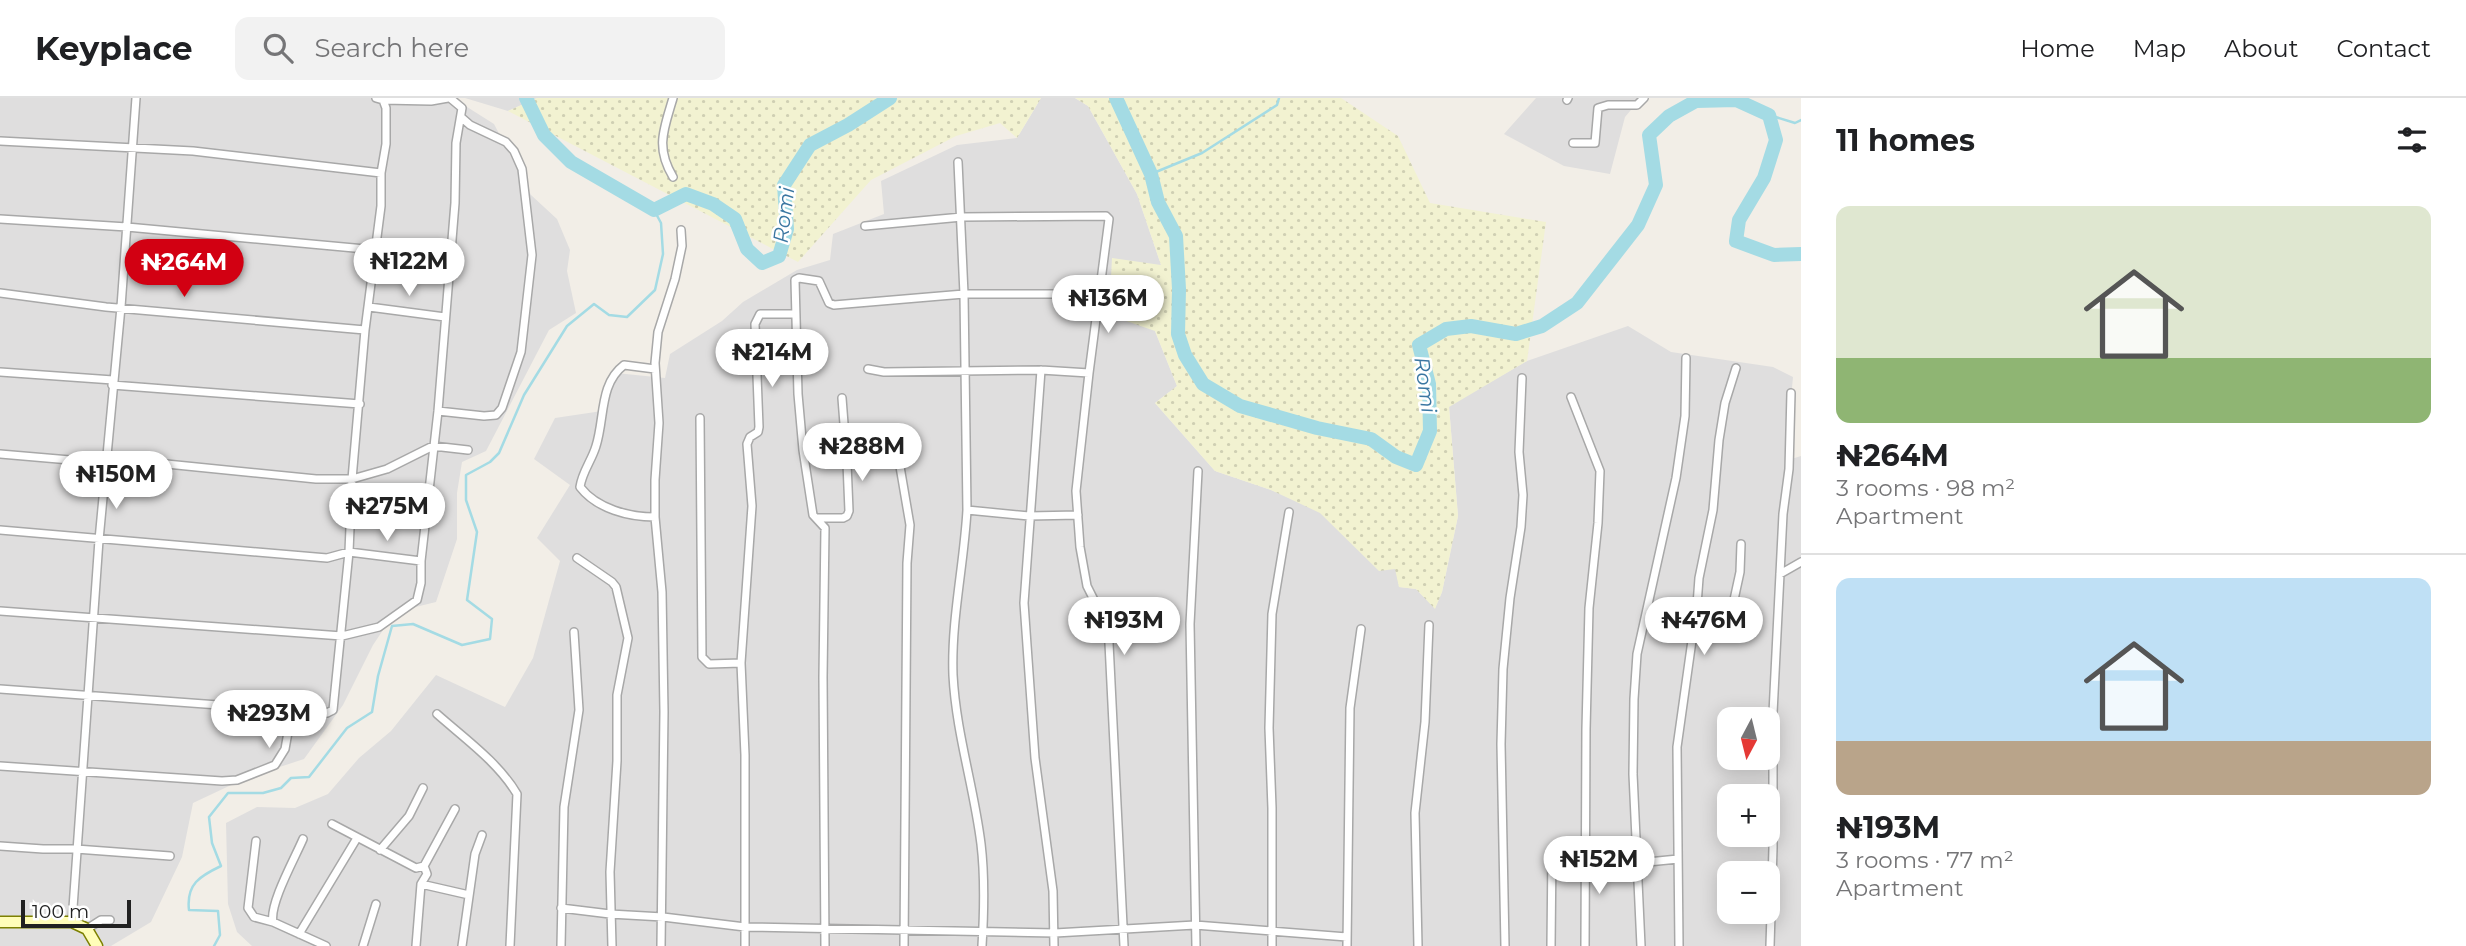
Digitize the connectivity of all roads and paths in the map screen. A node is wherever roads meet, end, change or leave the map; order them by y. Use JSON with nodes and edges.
{"nodes":[{"id":1,"x":136,"y":98,"type":"edge"},
{"id":2,"x":449,"y":98,"type":"edge"},
{"id":3,"x":673,"y":98,"type":"edge"},
{"id":4,"x":1644,"y":98,"type":"edge"},
{"id":5,"x":379,"y":99,"type":"edge"},
{"id":6,"x":462,"y":118,"type":"junction"},
{"id":7,"x":0,"y":141,"type":"edge"},
{"id":8,"x":1573,"y":142,"type":"dead end"},
{"id":9,"x":134,"y":147,"type":"junction"},
{"id":10,"x":958,"y":162,"type":"dead end"},
{"id":11,"x":381,"y":173,"type":"junction"},
{"id":12,"x":673,"y":177,"type":"dead end"},
{"id":13,"x":962,"y":217,"type":"junction"},
{"id":14,"x":0,"y":219,"type":"edge"},
{"id":15,"x":865,"y":226,"type":"dead end"},
{"id":16,"x":127,"y":227,"type":"junction"},
{"id":17,"x":681,"y":230,"type":"dead end"},
{"id":18,"x":376,"y":250,"type":"junction"},
{"id":19,"x":0,"y":293,"type":"edge"},
{"id":20,"x":964,"y":294,"type":"junction"},
{"id":21,"x":1099,"y":294,"type":"junction"},
{"id":22,"x":121,"y":307,"type":"junction"},
{"id":23,"x":369,"y":307,"type":"junction"},
{"id":24,"x":795,"y":314,"type":"junction"},
{"id":25,"x":445,"y":317,"type":"junction"},
{"id":26,"x":365,"y":330,"type":"junction"},
{"id":27,"x":1686,"y":358,"type":"dead end"},
{"id":28,"x":1737,"y":368,"type":"dead end"},
{"id":29,"x":656,"y":369,"type":"junction"},
{"id":30,"x":868,"y":369,"type":"dead end"},
{"id":31,"x":964,"y":370,"type":"junction"},
{"id":32,"x":1041,"y":370,"type":"junction"},
{"id":33,"x":0,"y":372,"type":"edge"},
{"id":34,"x":1089,"y":373,"type":"junction"},
{"id":35,"x":1522,"y":378,"type":"dead end"},
{"id":36,"x":112,"y":382,"type":"junction"},
{"id":37,"x":1791,"y":393,"type":"dead end"},
{"id":38,"x":1571,"y":397,"type":"dead end"},
{"id":39,"x":842,"y":398,"type":"dead end"},
{"id":40,"x":360,"y":404,"type":"junction"},
{"id":41,"x":438,"y":411,"type":"junction"},
{"id":42,"x":700,"y":418,"type":"dead end"},
{"id":43,"x":433,"y":446,"type":"junction"},
{"id":44,"x":897,"y":449,"type":"dead end"},
{"id":45,"x":468,"y":450,"type":"dead end"},
{"id":46,"x":0,"y":454,"type":"edge"},
{"id":47,"x":107,"y":458,"type":"junction"},
{"id":48,"x":1198,"y":471,"type":"dead end"},
{"id":49,"x":352,"y":479,"type":"junction"},
{"id":50,"x":967,"y":510,"type":"junction"},
{"id":51,"x":1289,"y":512,"type":"dead end"},
{"id":52,"x":1078,"y":515,"type":"junction"},
{"id":53,"x":1029,"y":516,"type":"junction"},
{"id":54,"x":655,"y":517,"type":"junction"},
{"id":55,"x":816,"y":518,"type":"junction"},
{"id":56,"x":0,"y":530,"type":"edge"},
{"id":57,"x":99,"y":540,"type":"junction"},
{"id":58,"x":1741,"y":544,"type":"dead end"},
{"id":59,"x":349,"y":552,"type":"junction"},
{"id":60,"x":577,"y":558,"type":"dead end"},
{"id":61,"x":421,"y":561,"type":"junction"},
{"id":62,"x":1801,"y":562,"type":"edge"},
{"id":63,"x":1780,"y":574,"type":"junction"},
{"id":64,"x":1697,"y":605,"type":"junction"},
{"id":65,"x":0,"y":611,"type":"edge"},
{"id":66,"x":94,"y":619,"type":"junction"},
{"id":67,"x":1429,"y":625,"type":"dead end"},
{"id":68,"x":1361,"y":629,"type":"dead end"},
{"id":69,"x":575,"y":632,"type":"dead end"},
{"id":70,"x":342,"y":636,"type":"junction"},
{"id":71,"x":741,"y":663,"type":"junction"},
{"id":72,"x":0,"y":689,"type":"edge"},
{"id":73,"x":89,"y":694,"type":"junction"},
{"id":74,"x":292,"y":710,"type":"junction"},
{"id":75,"x":437,"y":714,"type":"dead end"},
{"id":76,"x":0,"y":766,"type":"edge"},
{"id":77,"x":82,"y":772,"type":"junction"},
{"id":78,"x":423,"y":788,"type":"dead end"},
{"id":79,"x":455,"y":809,"type":"dead end"},
{"id":80,"x":332,"y":824,"type":"dead end"},
{"id":81,"x":482,"y":835,"type":"dead end"},
{"id":82,"x":357,"y":838,"type":"junction"},
{"id":83,"x":303,"y":839,"type":"dead end"},
{"id":84,"x":256,"y":841,"type":"dead end"},
{"id":85,"x":1637,"y":845,"type":"junction"},
{"id":86,"x":0,"y":846,"type":"edge"},
{"id":87,"x":1586,"y":847,"type":"junction"},
{"id":88,"x":76,"y":849,"type":"junction"},
{"id":89,"x":380,"y":850,"type":"junction"},
{"id":90,"x":170,"y":856,"type":"dead end"},
{"id":91,"x":1678,"y":859,"type":"junction"},
{"id":92,"x":1638,"y":863,"type":"junction"},
{"id":93,"x":424,"y":866,"type":"junction"},
{"id":94,"x":421,"y":884,"type":"junction"},
{"id":95,"x":468,"y":895,"type":"junction"},
{"id":96,"x":376,"y":904,"type":"dead end"},
{"id":97,"x":561,"y":908,"type":"junction"},
{"id":98,"x":610,"y":914,"type":"junction"},
{"id":99,"x":663,"y":917,"type":"junction"},
{"id":100,"x":110,"y":920,"type":"dead end"},
{"id":101,"x":0,"y":922,"type":"edge"},
{"id":102,"x":72,"y":922,"type":"junction"},
{"id":103,"x":273,"y":922,"type":"junction"},
{"id":104,"x":1195,"y":925,"type":"junction"},
{"id":105,"x":745,"y":927,"type":"junction"},
{"id":106,"x":825,"y":928,"type":"junction"},
{"id":107,"x":87,"y":929,"type":"junction"},
{"id":108,"x":905,"y":929,"type":"junction"},
{"id":109,"x":1123,"y":929,"type":"junction"},
{"id":110,"x":1272,"y":930,"type":"junction"},
{"id":111,"x":983,"y":931,"type":"junction"},
{"id":112,"x":1055,"y":933,"type":"junction"},
{"id":113,"x":301,"y":935,"type":"junction"},
{"id":114,"x":1347,"y":942,"type":"edge"},
{"id":115,"x":97,"y":946,"type":"edge"},
{"id":116,"x":305,"y":946,"type":"edge"},
{"id":117,"x":326,"y":946,"type":"edge"},
{"id":118,"x":363,"y":946,"type":"edge"},
{"id":119,"x":416,"y":946,"type":"edge"},
{"id":120,"x":462,"y":946,"type":"edge"},
{"id":121,"x":510,"y":946,"type":"edge"},
{"id":122,"x":561,"y":946,"type":"edge"},
{"id":123,"x":612,"y":946,"type":"edge"},
{"id":124,"x":661,"y":946,"type":"edge"},
{"id":125,"x":745,"y":946,"type":"edge"},
{"id":126,"x":825,"y":946,"type":"edge"},
{"id":127,"x":904,"y":946,"type":"edge"},
{"id":128,"x":982,"y":946,"type":"edge"},
{"id":129,"x":1054,"y":946,"type":"edge"},
{"id":130,"x":1124,"y":946,"type":"edge"},
{"id":131,"x":1196,"y":946,"type":"edge"},
{"id":132,"x":1272,"y":946,"type":"edge"},
{"id":133,"x":1418,"y":946,"type":"edge"},
{"id":134,"x":1505,"y":946,"type":"edge"},
{"id":135,"x":1551,"y":946,"type":"edge"},
{"id":136,"x":1585,"y":946,"type":"edge"},
{"id":137,"x":1641,"y":946,"type":"edge"},
{"id":138,"x":1679,"y":946,"type":"edge"},
{"id":139,"x":1770,"y":946,"type":"edge"}],
"edges":[{"from":1,"to":9,"type":"street"},
{"from":2,"to":5,"type":"street"},
{"from":2,"to":6,"type":"street"},
{"from":3,"to":12,"type":"street"},
{"from":4,"to":8,"type":"street"},
{"from":5,"to":11,"type":"street"},
{"from":6,"to":25,"type":"street"},
{"from":6,"to":41,"type":"street"},
{"from":7,"to":9,"type":"street"},
{"from":9,"to":11,"type":"street"},
{"from":9,"to":16,"type":"street"},
{"from":10,"to":13,"type":"street"},
{"from":11,"to":18,"type":"street"},
{"from":13,"to":15,"type":"street"},
{"from":13,"to":20,"type":"street"},
{"from":13,"to":21,"type":"street"},
{"from":14,"to":16,"type":"street"},
{"from":16,"to":18,"type":"street"},
{"from":16,"to":22,"type":"street"},
{"from":17,"to":29,"type":"street"},
{"from":18,"to":23,"type":"street"},
{"from":19,"to":22,"type":"street"},
{"from":20,"to":21,"type":"street"},
{"from":20,"to":24,"type":"street"},
{"from":20,"to":31,"type":"street"},
{"from":21,"to":34,"type":"street"},
{"from":22,"to":26,"type":"street"},
{"from":22,"to":36,"type":"street"},
{"from":23,"to":25,"type":"street"},
{"from":23,"to":26,"type":"street"},
{"from":24,"to":55,"type":"street"},
{"from":24,"to":71,"type":"street"},
{"from":25,"to":41,"type":"street"},
{"from":26,"to":40,"type":"street"},
{"from":27,"to":85,"type":"street"},
{"from":28,"to":64,"type":"street"},
{"from":29,"to":54,"type":"street"},
{"from":29,"to":54,"type":"street"},
{"from":30,"to":31,"type":"street"},
{"from":31,"to":32,"type":"street"},
{"from":31,"to":50,"type":"street"},
{"from":32,"to":34,"type":"street"},
{"from":32,"to":53,"type":"street"},
{"from":33,"to":36,"type":"street"},
{"from":34,"to":52,"type":"street"},
{"from":35,"to":134,"type":"street"},
{"from":36,"to":40,"type":"street"},
{"from":36,"to":47,"type":"street"},
{"from":37,"to":63,"type":"street"},
{"from":38,"to":87,"type":"street"},
{"from":39,"to":55,"type":"street"},
{"from":40,"to":49,"type":"street"},
{"from":41,"to":43,"type":"street"},
{"from":42,"to":71,"type":"street"},
{"from":43,"to":45,"type":"street"},
{"from":43,"to":49,"type":"street"},
{"from":43,"to":61,"type":"street"},
{"from":44,"to":108,"type":"street"},
{"from":46,"to":47,"type":"street"},
{"from":47,"to":49,"type":"street"},
{"from":47,"to":57,"type":"street"},
{"from":48,"to":104,"type":"street"},
{"from":49,"to":59,"type":"street"},
{"from":50,"to":53,"type":"street"},
{"from":50,"to":111,"type":"street"},
{"from":51,"to":110,"type":"street"},
{"from":52,"to":53,"type":"street"},
{"from":52,"to":109,"type":"street"},
{"from":53,"to":112,"type":"street"},
{"from":54,"to":99,"type":"street"},
{"from":55,"to":106,"type":"street"},
{"from":56,"to":57,"type":"street"},
{"from":57,"to":59,"type":"street"},
{"from":57,"to":66,"type":"street"},
{"from":58,"to":64,"type":"street"},
{"from":59,"to":61,"type":"street"},
{"from":59,"to":70,"type":"street"},
{"from":60,"to":98,"type":"street"},
{"from":61,"to":70,"type":"street"},
{"from":62,"to":63,"type":"street"},
{"from":63,"to":139,"type":"street"},
{"from":64,"to":91,"type":"street"},
{"from":65,"to":66,"type":"street"},
{"from":66,"to":70,"type":"street"},
{"from":66,"to":73,"type":"street"},
{"from":67,"to":133,"type":"street"},
{"from":68,"to":114,"type":"street"},
{"from":69,"to":97,"type":"street"},
{"from":70,"to":74,"type":"street"},
{"from":71,"to":105,"type":"street"},
{"from":72,"to":73,"type":"street"},
{"from":73,"to":74,"type":"street"},
{"from":73,"to":77,"type":"street"},
{"from":74,"to":77,"type":"street"},
{"from":75,"to":121,"type":"street"},
{"from":76,"to":77,"type":"street"},
{"from":77,"to":88,"type":"street"},
{"from":78,"to":89,"type":"street"},
{"from":79,"to":93,"type":"street"},
{"from":80,"to":82,"type":"street"},
{"from":81,"to":95,"type":"street"},
{"from":82,"to":89,"type":"street"},
{"from":82,"to":113,"type":"street"},
{"from":83,"to":103,"type":"street"},
{"from":84,"to":103,"type":"street"},
{"from":85,"to":87,"type":"street"},
{"from":85,"to":92,"type":"street"},
{"from":86,"to":88,"type":"street"},
{"from":87,"to":135,"type":"street"},
{"from":87,"to":136,"type":"street"},
{"from":88,"to":90,"type":"street"},
{"from":88,"to":102,"type":"street"},
{"from":89,"to":93,"type":"street"},
{"from":91,"to":92,"type":"street"},
{"from":91,"to":138,"type":"street"},
{"from":92,"to":137,"type":"street"},
{"from":93,"to":94,"type":"street"},
{"from":94,"to":95,"type":"street"},
{"from":94,"to":119,"type":"street"},
{"from":95,"to":120,"type":"street"},
{"from":96,"to":118,"type":"street"},
{"from":97,"to":98,"type":"street"},
{"from":97,"to":122,"type":"street"},
{"from":98,"to":99,"type":"street"},
{"from":98,"to":123,"type":"street"},
{"from":99,"to":105,"type":"street"},
{"from":99,"to":124,"type":"street"},
{"from":100,"to":107,"type":"street"},
{"from":101,"to":102,"type":"street"},
{"from":102,"to":107,"type":"street"},
{"from":103,"to":113,"type":"street"},
{"from":104,"to":109,"type":"street"},
{"from":104,"to":110,"type":"street"},
{"from":104,"to":131,"type":"street"},
{"from":105,"to":106,"type":"street"},
{"from":105,"to":125,"type":"street"},
{"from":106,"to":108,"type":"street"},
{"from":106,"to":126,"type":"street"},
{"from":107,"to":115,"type":"street"},
{"from":108,"to":111,"type":"street"},
{"from":108,"to":127,"type":"street"},
{"from":109,"to":112,"type":"street"},
{"from":109,"to":130,"type":"street"},
{"from":110,"to":114,"type":"street"},
{"from":110,"to":132,"type":"street"},
{"from":111,"to":112,"type":"street"},
{"from":111,"to":128,"type":"street"},
{"from":112,"to":129,"type":"street"},
{"from":113,"to":116,"type":"street"},
{"from":113,"to":117,"type":"street"}]}
